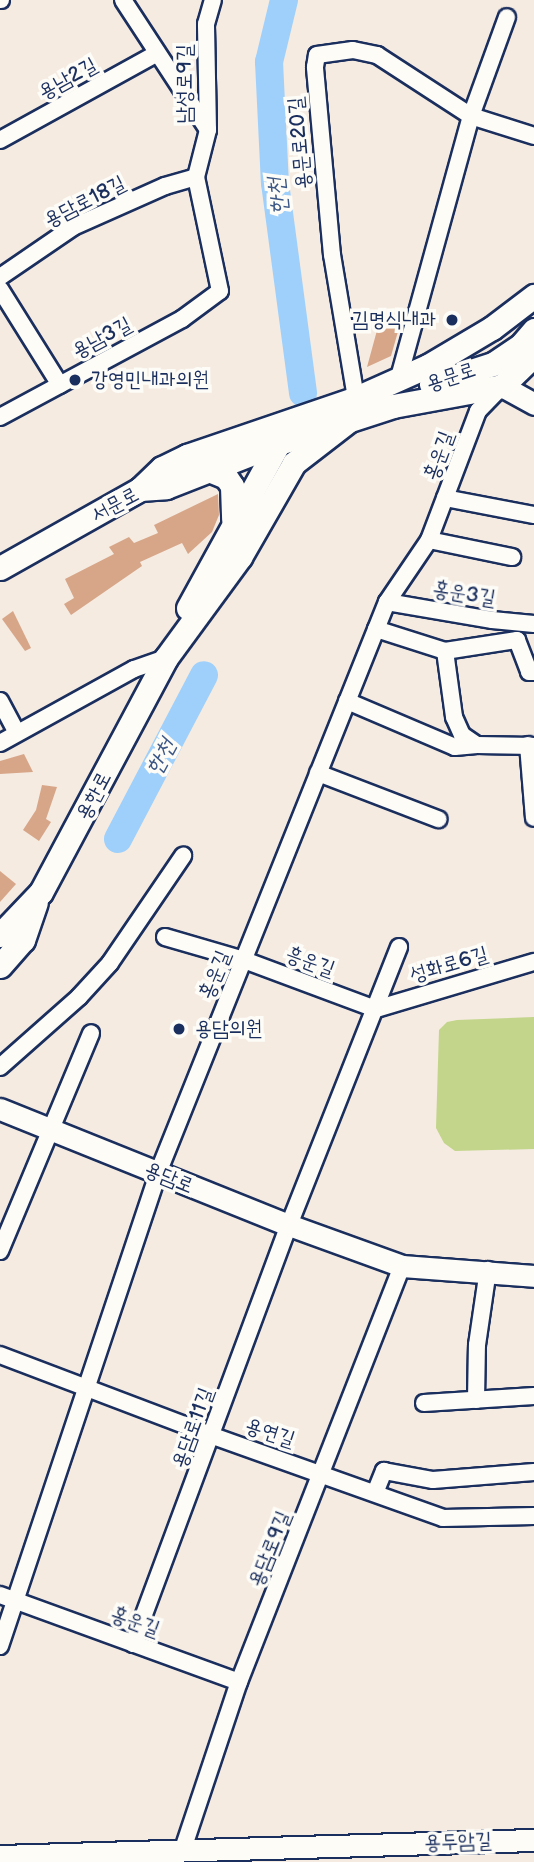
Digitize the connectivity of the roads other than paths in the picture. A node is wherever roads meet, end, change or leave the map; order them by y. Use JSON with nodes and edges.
{"nodes":[{"id":1,"x":123,"y":0,"type":"edge"},
{"id":2,"x":213,"y":0,"type":"edge"},
{"id":3,"x":507,"y":17,"type":"dead end"},
{"id":4,"x":156,"y":54,"type":"junction"},
{"id":5,"x":471,"y":116,"type":"junction"},
{"id":6,"x":208,"y":130,"type":"junction"},
{"id":7,"x":534,"y":136,"type":"edge"},
{"id":8,"x":0,"y":140,"type":"edge"},
{"id":9,"x":196,"y":177,"type":"junction"},
{"id":10,"x":0,"y":277,"type":"edge"},
{"id":11,"x":0,"y":289,"type":"edge"},
{"id":12,"x":220,"y":291,"type":"joint"},
{"id":13,"x":534,"y":296,"type":"edge"},
{"id":14,"x":534,"y":330,"type":"edge"},
{"id":15,"x":534,"y":355,"type":"edge"},
{"id":16,"x":534,"y":370,"type":"edge"},
{"id":17,"x":397,"y":381,"type":"junction"},
{"id":18,"x":60,"y":385,"type":"junction"},
{"id":19,"x":502,"y":386,"type":"junction"},
{"id":20,"x":534,"y":404,"type":"edge"},
{"id":21,"x":327,"y":408,"type":"junction"},
{"id":22,"x":354,"y":409,"type":"junction"},
{"id":23,"x":0,"y":417,"type":"edge"},
{"id":24,"x":276,"y":444,"type":"junction"},
{"id":25,"x":209,"y":470,"type":"junction"},
{"id":26,"x":140,"y":489,"type":"junction"},
{"id":27,"x":446,"y":498,"type":"junction"},
{"id":28,"x":534,"y":516,"type":"edge"},
{"id":29,"x":234,"y":521,"type":"junction"},
{"id":30,"x":429,"y":540,"type":"junction"},
{"id":31,"x":512,"y":557,"type":"dead end"},
{"id":32,"x":3,"y":560,"type":"edge"},
{"id":33,"x":218,"y":585,"type":"junction"},
{"id":34,"x":387,"y":602,"type":"junction"},
{"id":35,"x":534,"y":624,"type":"edge"},
{"id":36,"x":376,"y":629,"type":"junction"},
{"id":37,"x":445,"y":651,"type":"junction"},
{"id":38,"x":170,"y":652,"type":"junction"},
{"id":39,"x":534,"y":672,"type":"edge"},
{"id":40,"x":0,"y":701,"type":"edge"},
{"id":41,"x":347,"y":701,"type":"junction"},
{"id":42,"x":17,"y":733,"type":"junction"},
{"id":43,"x":0,"y":743,"type":"edge"},
{"id":44,"x":477,"y":745,"type":"junction"},
{"id":45,"x":531,"y":746,"type":"edge"},
{"id":46,"x":318,"y":773,"type":"junction"},
{"id":47,"x":534,"y":818,"type":"edge"},
{"id":48,"x":438,"y":819,"type":"dead end"},
{"id":49,"x":184,"y":856,"type":"dead end"},
{"id":50,"x":40,"y":892,"type":"junction"},
{"id":51,"x":0,"y":935,"type":"edge"},
{"id":52,"x":165,"y":937,"type":"dead end"},
{"id":53,"x":399,"y":947,"type":"dead end"},
{"id":54,"x":244,"y":960,"type":"junction"},
{"id":55,"x":534,"y":962,"type":"edge"},
{"id":56,"x":0,"y":966,"type":"edge"},
{"id":57,"x":376,"y":1009,"type":"junction"},
{"id":58,"x":91,"y":1034,"type":"dead end"},
{"id":59,"x":0,"y":1067,"type":"edge"},
{"id":60,"x":0,"y":1108,"type":"edge"},
{"id":61,"x":50,"y":1128,"type":"junction"},
{"id":62,"x":158,"y":1173,"type":"junction"},
{"id":63,"x":289,"y":1225,"type":"junction"},
{"id":64,"x":0,"y":1251,"type":"edge"},
{"id":65,"x":402,"y":1266,"type":"junction"},
{"id":66,"x":488,"y":1270,"type":"junction"},
{"id":67,"x":534,"y":1276,"type":"edge"},
{"id":68,"x":0,"y":1355,"type":"edge"},
{"id":69,"x":85,"y":1387,"type":"junction"},
{"id":70,"x":534,"y":1396,"type":"edge"},
{"id":71,"x":476,"y":1400,"type":"junction"},
{"id":72,"x":424,"y":1403,"type":"dead end"},
{"id":73,"x":213,"y":1436,"type":"junction"},
{"id":74,"x":534,"y":1472,"type":"edge"},
{"id":75,"x":323,"y":1473,"type":"junction"},
{"id":76,"x":375,"y":1493,"type":"junction"},
{"id":77,"x":534,"y":1517,"type":"edge"},
{"id":78,"x":0,"y":1595,"type":"edge"},
{"id":79,"x":17,"y":1602,"type":"junction"},
{"id":80,"x":134,"y":1644,"type":"junction"},
{"id":81,"x":0,"y":1646,"type":"edge"},
{"id":82,"x":239,"y":1682,"type":"junction"},
{"id":83,"x":534,"y":1840,"type":"edge"},
{"id":84,"x":183,"y":1849,"type":"junction"},
{"id":85,"x":0,"y":1856,"type":"edge"}],
"edges":[{"from":1,"to":4,"type":"street"},
{"from":2,"to":6,"type":"street","name":"남성로9길"},
{"from":3,"to":5,"type":"street"},
{"from":4,"to":6,"type":"street"},
{"from":4,"to":8,"type":"street","name":"용남2길"},
{"from":5,"to":7,"type":"street","name":"용문로20길"},
{"from":5,"to":17,"type":"street"},
{"from":5,"to":22,"type":"street","name":"용문로20길"},
{"from":6,"to":9,"type":"street","name":"남성로9길"},
{"from":9,"to":10,"type":"street","name":"용담로18길"},
{"from":9,"to":12,"type":"street","name":"남성로9길"},
{"from":11,"to":18,"type":"street"},
{"from":12,"to":18,"type":"street","name":"용남3길"},
{"from":13,"to":17,"type":"main road"},
{"from":14,"to":22,"type":"main road","name":"용문로"},
{"from":15,"to":19,"type":"main road","name":"용문로"},
{"from":16,"to":19,"type":"main road","name":"용문로"},
{"from":17,"to":22,"type":"main road"},
{"from":18,"to":23,"type":"street","name":"용남3길"},
{"from":19,"to":20,"type":"street"},
{"from":19,"to":22,"type":"main road","name":"용문로"},
{"from":19,"to":27,"type":"street","name":"홍운길"},
{"from":21,"to":22,"type":"main road"},
{"from":21,"to":24,"type":"main road","name":"용한로"},
{"from":21,"to":26,"type":"main road"},
{"from":22,"to":24,"type":"main road"},
{"from":22,"to":33,"type":"main road","name":"용한로"},
{"from":24,"to":25,"type":"main road","name":"서문로"},
{"from":24,"to":29,"type":"main road","name":"용한로"},
{"from":25,"to":26,"type":"main road","name":"서문로"},
{"from":25,"to":29,"type":"main road"},
{"from":26,"to":32,"type":"main road","name":"서문로"},
{"from":27,"to":28,"type":"street"},
{"from":27,"to":30,"type":"street","name":"홍운길"},
{"from":29,"to":33,"type":"main road"},
{"from":29,"to":38,"type":"main road","name":"용한로"},
{"from":30,"to":31,"type":"street"},
{"from":30,"to":34,"type":"street","name":"홍운길"},
{"from":33,"to":38,"type":"main road","name":"용한로"},
{"from":34,"to":35,"type":"street","name":"홍운3길"},
{"from":34,"to":36,"type":"street","name":"홍운길"},
{"from":36,"to":37,"type":"street"},
{"from":36,"to":41,"type":"street","name":"홍운길"},
{"from":37,"to":39,"type":"street"},
{"from":37,"to":44,"type":"street"},
{"from":38,"to":42,"type":"street"},
{"from":38,"to":50,"type":"main road","name":"용한로"},
{"from":40,"to":42,"type":"street"},
{"from":41,"to":44,"type":"street"},
{"from":41,"to":46,"type":"street","name":"홍운길"},
{"from":42,"to":43,"type":"street"},
{"from":44,"to":45,"type":"street"},
{"from":45,"to":47,"type":"street"},
{"from":46,"to":48,"type":"street"},
{"from":46,"to":54,"type":"street","name":"홍운길"},
{"from":49,"to":59,"type":"street"},
{"from":50,"to":51,"type":"main road","name":"용한로"},
{"from":50,"to":56,"type":"main road"},
{"from":52,"to":54,"type":"street","name":"흥운길"},
{"from":53,"to":57,"type":"street"},
{"from":54,"to":57,"type":"street","name":"흥운길"},
{"from":54,"to":62,"type":"street","name":"홍운길"},
{"from":55,"to":57,"type":"street","name":"성화로6길"},
{"from":57,"to":63,"type":"street"},
{"from":58,"to":61,"type":"street"},
{"from":60,"to":61,"type":"street","name":"용담로"},
{"from":61,"to":62,"type":"street","name":"용담로"},
{"from":61,"to":64,"type":"street"},
{"from":62,"to":63,"type":"street","name":"용담로"},
{"from":62,"to":69,"type":"street","name":"홍운길"},
{"from":63,"to":65,"type":"street","name":"용담로"},
{"from":63,"to":73,"type":"street","name":"용담로11길"},
{"from":65,"to":66,"type":"street","name":"용담로"},
{"from":65,"to":75,"type":"street","name":"용담로9길"},
{"from":66,"to":67,"type":"street","name":"용담로"},
{"from":66,"to":71,"type":"street"},
{"from":68,"to":69,"type":"street","name":"용연길"},
{"from":69,"to":73,"type":"street","name":"용연길"},
{"from":69,"to":79,"type":"street","name":"홍운길"},
{"from":70,"to":71,"type":"street"},
{"from":71,"to":72,"type":"street"},
{"from":73,"to":75,"type":"street","name":"용연길"},
{"from":73,"to":80,"type":"street","name":"용담로11길"},
{"from":74,"to":76,"type":"street"},
{"from":75,"to":76,"type":"street","name":"용연길"},
{"from":75,"to":82,"type":"street","name":"용담로9길"},
{"from":76,"to":77,"type":"street","name":"용연길"},
{"from":78,"to":79,"type":"street","name":"홍운길"},
{"from":79,"to":80,"type":"street","name":"홍운길"},
{"from":79,"to":81,"type":"street","name":"홍운길"},
{"from":80,"to":82,"type":"street","name":"홍운길"},
{"from":82,"to":84,"type":"street","name":"용담로9길"},
{"from":83,"to":84,"type":"street","name":"용두암길"},
{"from":84,"to":85,"type":"street","name":"용두암길"}]}
